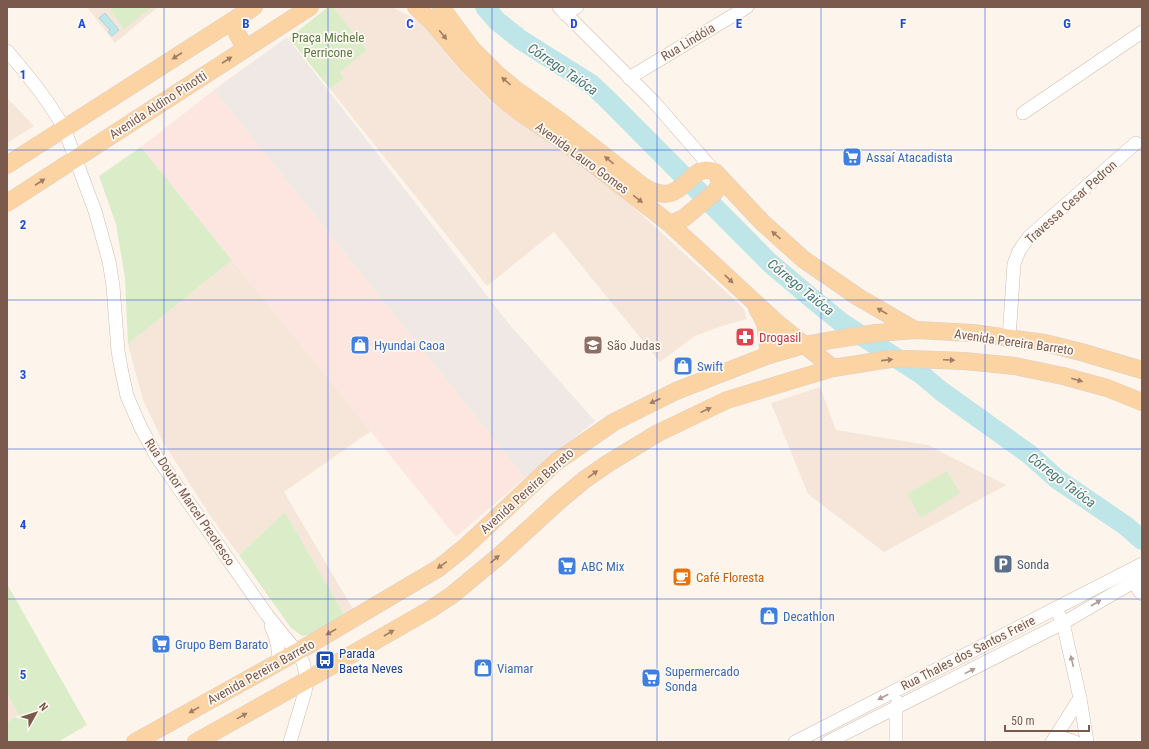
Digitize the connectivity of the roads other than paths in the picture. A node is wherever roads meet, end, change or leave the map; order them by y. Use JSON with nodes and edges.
{"nodes":[{"id":1,"x":254,"y":7,"type":"edge"},
{"id":2,"x":310,"y":7,"type":"edge"},
{"id":3,"x":416,"y":7,"type":"edge"},
{"id":4,"x":441,"y":7,"type":"edge"},
{"id":5,"x":577,"y":7,"type":"edge"},
{"id":6,"x":746,"y":7,"type":"edge"},
{"id":7,"x":562,"y":10,"type":"edge"},
{"id":8,"x":231,"y":22,"type":"junction"},
{"id":9,"x":1142,"y":32,"type":"edge"},
{"id":10,"x":245,"y":48,"type":"junction"},
{"id":11,"x":7,"y":51,"type":"edge"},
{"id":12,"x":629,"y":78,"type":"junction"},
{"id":13,"x":1023,"y":113,"type":"dead end"},
{"id":14,"x":64,"y":128,"type":"junction"},
{"id":15,"x":1136,"y":143,"type":"dead end"},
{"id":16,"x":76,"y":159,"type":"junction"},
{"id":17,"x":7,"y":165,"type":"edge"},
{"id":18,"x":706,"y":174,"type":"junction"},
{"id":19,"x":7,"y":203,"type":"edge"},
{"id":20,"x":670,"y":224,"type":"junction"},
{"id":21,"x":754,"y":303,"type":"junction"},
{"id":22,"x":916,"y":330,"type":"junction"},
{"id":23,"x":1009,"y":338,"type":"junction"},
{"id":24,"x":804,"y":345,"type":"junction"},
{"id":25,"x":769,"y":355,"type":"junction"},
{"id":26,"x":833,"y":368,"type":"junction"},
{"id":27,"x":1142,"y":370,"type":"edge"},
{"id":28,"x":1142,"y":402,"type":"edge"},
{"id":29,"x":1142,"y":564,"type":"edge"},
{"id":30,"x":1138,"y":580,"type":"edge"},
{"id":31,"x":1142,"y":594,"type":"edge"},
{"id":32,"x":1055,"y":608,"type":"junction"},
{"id":33,"x":267,"y":614,"type":"junction"},
{"id":34,"x":1063,"y":623,"type":"junction"},
{"id":35,"x":297,"y":652,"type":"junction"},
{"id":36,"x":277,"y":664,"type":"junction"},
{"id":37,"x":307,"y":680,"type":"junction"},
{"id":38,"x":912,"y":682,"type":"junction"},
{"id":39,"x":1080,"y":698,"type":"junction"},
{"id":40,"x":896,"y":708,"type":"junction"},
{"id":41,"x":1054,"y":740,"type":"edge"},
{"id":42,"x":135,"y":742,"type":"edge"},
{"id":43,"x":196,"y":742,"type":"edge"},
{"id":44,"x":290,"y":742,"type":"edge"},
{"id":45,"x":795,"y":742,"type":"edge"},
{"id":46,"x":828,"y":742,"type":"edge"},
{"id":47,"x":896,"y":742,"type":"edge"},
{"id":48,"x":1075,"y":742,"type":"edge"},
{"id":49,"x":1087,"y":742,"type":"edge"}],
"edges":[{"from":1,"to":8,"type":"main road"},
{"from":2,"to":10,"type":"main road","name":"Avenida Aldino Pinotti"},
{"from":3,"to":20,"type":"main road","name":"Avenida Lauro Gomes","one_way":true},
{"from":18,"to":4,"type":"main road","name":"Avenida Lauro Gomes","one_way":true},
{"from":5,"to":7,"type":"street"},
{"from":6,"to":12,"type":"street","name":"Rua Lindóia"},
{"from":7,"to":12,"type":"street"},
{"from":8,"to":10,"type":"main road"},
{"from":8,"to":14,"type":"main road","one_way":true},
{"from":9,"to":13,"type":"street"},
{"from":16,"to":10,"type":"main road","name":"Avenida Aldino Pinotti","one_way":true},
{"from":11,"to":14,"type":"street","name":"Rua Doutor Marcel Preotesco"},
{"from":12,"to":18,"type":"street"},
{"from":14,"to":16,"type":"street","name":"Rua Doutor Marcel Preotesco"},
{"from":14,"to":17,"type":"main road"},
{"from":15,"to":23,"type":"street","name":"Travessa Cesar Pedron"},
{"from":19,"to":16,"type":"main road","name":"Avenida Aldino Pinotti","one_way":true},
{"from":16,"to":33,"type":"street","name":"Rua Doutor Marcel Preotesco"},
{"from":18,"to":20,"type":"main road"},
{"from":22,"to":18,"type":"main road","one_way":true},
{"from":20,"to":21,"type":"main road","name":"Avenida Lauro Gomes","one_way":true},
{"from":21,"to":24,"type":"main road","name":"Avenida Lauro Gomes"},
{"from":21,"to":25,"type":"main road","name":"Avenida Lauro Gomes"},
{"from":22,"to":23,"type":"main road","name":"Avenida Pereira Barreto"},
{"from":22,"to":24,"type":"main road","name":"Avenida Pereira Barreto"},
{"from":23,"to":27,"type":"main road","name":"Avenida Pereira Barreto"},
{"from":24,"to":25,"type":"main road","name":"Avenida Pereira Barreto"},
{"from":24,"to":26,"type":"main road","name":"Avenida Lauro Gomes"},
{"from":25,"to":35,"type":"main road","name":"Avenida Pereira Barreto","one_way":true},
{"from":26,"to":28,"type":"main road","name":"Avenida Pereira Barreto","one_way":true},
{"from":37,"to":26,"type":"main road","name":"Avenida Pereira Barreto","one_way":true},
{"from":29,"to":32,"type":"street","name":"Rua Thales dos Santos Freire"},
{"from":30,"to":31,"type":"street"},
{"from":34,"to":30,"type":"street","name":"Rua Thales dos Santos Freire","one_way":true},
{"from":32,"to":34,"type":"street"},
{"from":32,"to":38,"type":"street","name":"Rua Thales dos Santos Freire"},
{"from":33,"to":35,"type":"street","name":"Rua Doutor Marcel Preotesco"},
{"from":33,"to":36,"type":"street","name":"Rua Doutor Marcel Preotesco"},
{"from":39,"to":34,"type":"street","one_way":true},
{"from":40,"to":34,"type":"street","name":"Rua Thales dos Santos Freire","one_way":true},
{"from":35,"to":36,"type":"main road","name":"Avenida Pereira Barreto"},
{"from":35,"to":37,"type":"street","name":"Rua Doutor Marcel Preotesco"},
{"from":36,"to":42,"type":"main road","name":"Avenida Pereira Barreto","one_way":true},
{"from":43,"to":37,"type":"main road","name":"Avenida Pereira Barreto","one_way":true},
{"from":37,"to":44,"type":"street"},
{"from":38,"to":40,"type":"street"},
{"from":38,"to":45,"type":"street","name":"Rua Thales dos Santos Freire","one_way":true},
{"from":39,"to":41,"type":"street"},
{"from":39,"to":49,"type":"street"},
{"from":40,"to":46,"type":"street","name":"Rua Thales dos Santos Freire"},
{"from":40,"to":47,"type":"street"},
{"from":41,"to":48,"type":"street"}]}
